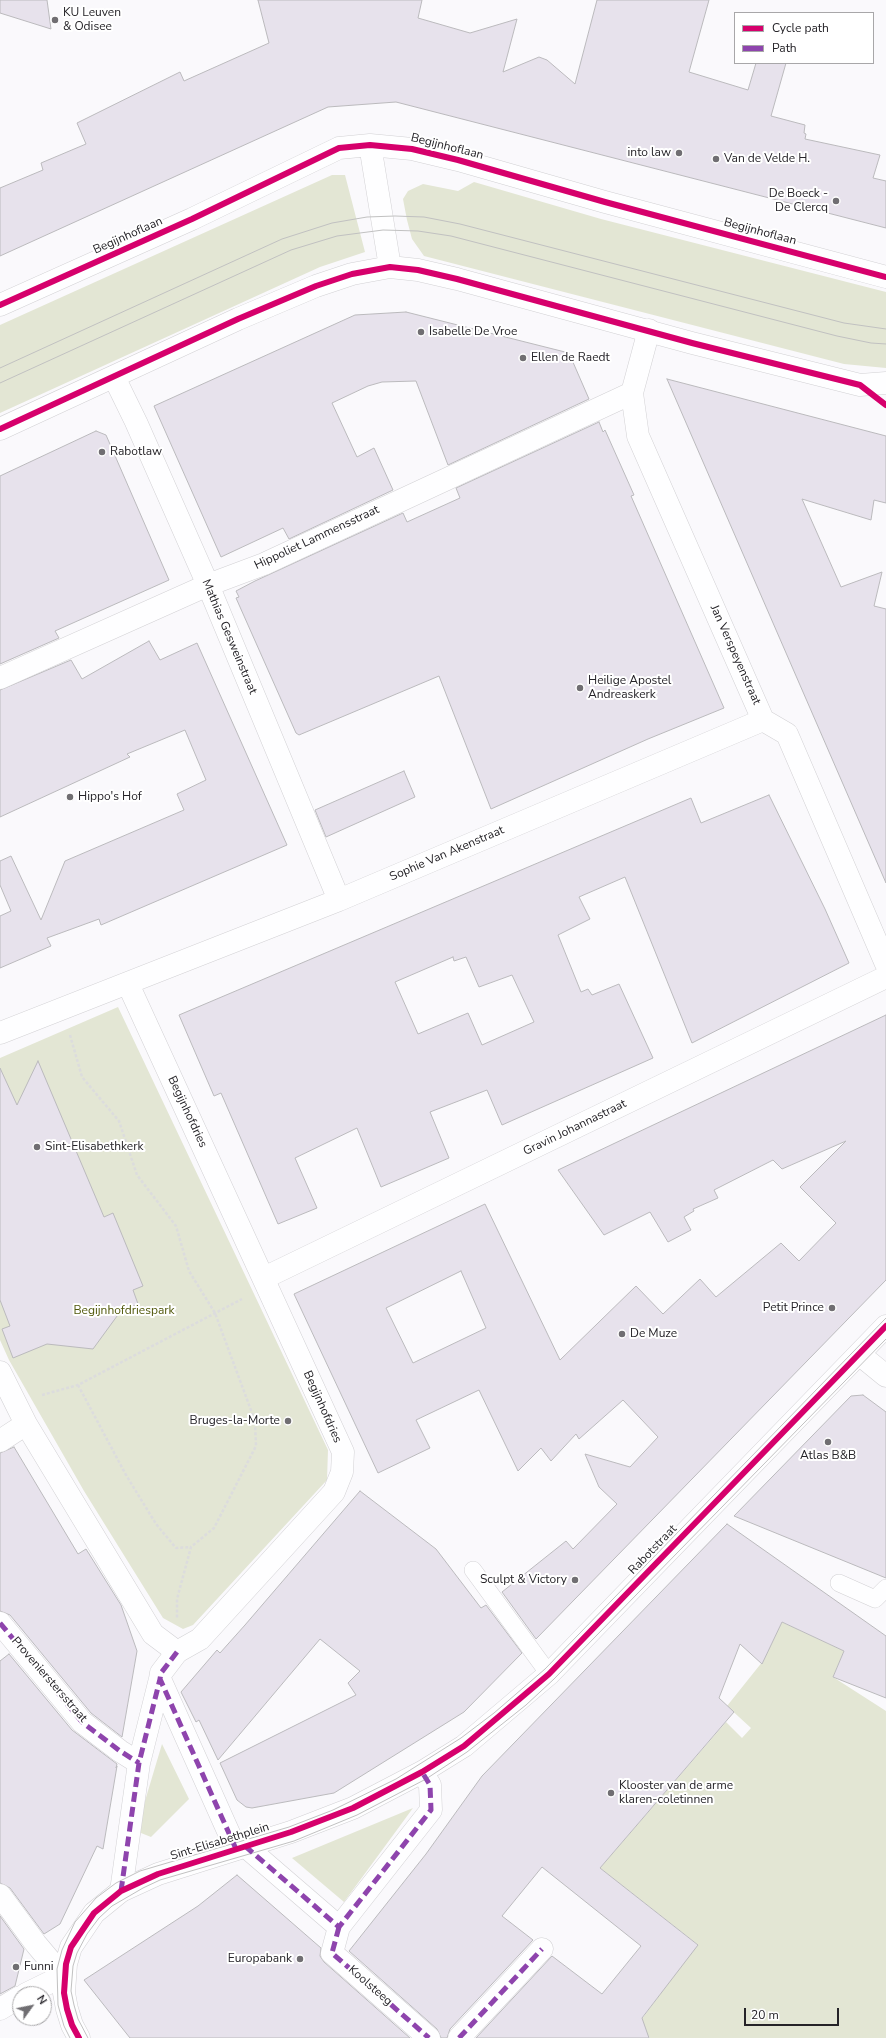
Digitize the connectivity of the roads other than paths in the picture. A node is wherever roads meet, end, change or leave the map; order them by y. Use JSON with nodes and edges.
{"nodes":[{"id":1,"x":370,"y":145,"type":"junction"},
{"id":2,"x":390,"y":267,"type":"junction"},
{"id":3,"x":886,"y":277,"type":"edge"},
{"id":4,"x":0,"y":305,"type":"edge"},
{"id":5,"x":649,"y":330,"type":"junction"},
{"id":6,"x":114,"y":377,"type":"junction"},
{"id":7,"x":886,"y":383,"type":"edge"},
{"id":8,"x":860,"y":385,"type":"junction"},
{"id":9,"x":632,"y":393,"type":"junction"},
{"id":10,"x":886,"y":394,"type":"edge"},
{"id":11,"x":0,"y":429,"type":"edge"},
{"id":12,"x":208,"y":585,"type":"junction"},
{"id":13,"x":0,"y":678,"type":"edge"},
{"id":14,"x":763,"y":720,"type":"junction"},
{"id":15,"x":338,"y":900,"type":"junction"},
{"id":16,"x":886,"y":964,"type":"edge"},
{"id":17,"x":886,"y":977,"type":"edge"},
{"id":18,"x":128,"y":984,"type":"junction"},
{"id":19,"x":0,"y":1033,"type":"edge"},
{"id":20,"x":264,"y":1278,"type":"junction"},
{"id":21,"x":886,"y":1326,"type":"edge"},
{"id":22,"x":859,"y":1354,"type":"junction"},
{"id":23,"x":0,"y":1372,"type":"edge"},
{"id":24,"x":886,"y":1376,"type":"edge"},
{"id":25,"x":26,"y":1424,"type":"junction"},
{"id":26,"x":0,"y":1441,"type":"edge"},
{"id":27,"x":473,"y":1570,"type":"dead end"},
{"id":28,"x":839,"y":1583,"type":"dead end"},
{"id":29,"x":886,"y":1588,"type":"edge"},
{"id":30,"x":0,"y":1623,"type":"edge"},
{"id":31,"x":177,"y":1652,"type":"junction"},
{"id":32,"x":549,"y":1674,"type":"junction"},
{"id":33,"x":160,"y":1679,"type":"junction"},
{"id":34,"x":139,"y":1763,"type":"junction"},
{"id":35,"x":422,"y":1772,"type":"junction"},
{"id":36,"x":241,"y":1848,"type":"junction"},
{"id":37,"x":121,"y":1891,"type":"junction"},
{"id":38,"x":0,"y":1895,"type":"edge"},
{"id":39,"x":339,"y":1927,"type":"junction"},
{"id":40,"x":542,"y":1949,"type":"dead end"},
{"id":41,"x":65,"y":1975,"type":"junction"},
{"id":42,"x":42,"y":1986,"type":"edge"},
{"id":43,"x":12,"y":2002,"type":"edge"},
{"id":44,"x":0,"y":2009,"type":"edge"},
{"id":45,"x":79,"y":2038,"type":"edge"},
{"id":46,"x":429,"y":2038,"type":"edge"},
{"id":47,"x":459,"y":2038,"type":"edge"}],
"edges":[{"from":1,"to":2,"type":"street"},
{"from":1,"to":3,"type":"street","name":"Begijnhoflaan"},
{"from":1,"to":4,"type":"street","name":"Begijnhoflaan"},
{"from":2,"to":5,"type":"street"},
{"from":2,"to":6,"type":"street"},
{"from":5,"to":8,"type":"street"},
{"from":5,"to":9,"type":"street","name":"Jan Verspeyenstraat"},
{"from":6,"to":11,"type":"street"},
{"from":6,"to":12,"type":"street","name":"Mathias Gesweinstraat"},
{"from":7,"to":8,"type":"street"},
{"from":8,"to":10,"type":"street"},
{"from":9,"to":12,"type":"street","name":"Hippoliet Lammensstraat"},
{"from":9,"to":14,"type":"street","name":"Jan Verspeyenstraat"},
{"from":12,"to":13,"type":"street","name":"Hippoliet Lammensstraat"},
{"from":12,"to":15,"type":"street","name":"Mathias Gesweinstraat"},
{"from":14,"to":15,"type":"street","name":"Sophie Van Akenstraat"},
{"from":14,"to":16,"type":"street","name":"Jan Verspeyenstraat"},
{"from":15,"to":18,"type":"street","name":"Sophie Van Akenstraat"},
{"from":17,"to":20,"type":"street","name":"Gravin Johannastraat"},
{"from":18,"to":19,"type":"street"},
{"from":18,"to":20,"type":"street","name":"Begijnhofdries"},
{"from":20,"to":31,"type":"street","name":"Begijnhofdries"},
{"from":21,"to":22,"type":"street","name":"Rabotstraat"},
{"from":22,"to":24,"type":"street"},
{"from":22,"to":32,"type":"street","name":"Rabotstraat"},
{"from":23,"to":25,"type":"street"},
{"from":25,"to":26,"type":"street"},
{"from":25,"to":31,"type":"street"},
{"from":27,"to":32,"type":"lane"},
{"from":28,"to":29,"type":"lane"},
{"from":30,"to":34,"type":"street","name":"Provenierstersstraat"},
{"from":31,"to":33,"type":"street"},
{"from":32,"to":35,"type":"street","name":"Rabotstraat"},
{"from":33,"to":34,"type":"street"},
{"from":33,"to":36,"type":"street","name":"Sint-Elisabethplein"},
{"from":34,"to":37,"type":"street"},
{"from":35,"to":36,"type":"street","name":"Sint-Elisabethplein"},
{"from":35,"to":39,"type":"street"},
{"from":36,"to":37,"type":"street","name":"Sint-Elisabethplein"},
{"from":36,"to":39,"type":"street","name":"Sint-Elisabethplein"},
{"from":37,"to":41,"type":"street","name":"Sint-Elisabethplein"},
{"from":38,"to":41,"type":"street"},
{"from":39,"to":46,"type":"street","name":"Koolsteeg"},
{"from":40,"to":47,"type":"street"},
{"from":41,"to":42,"type":"street"},
{"from":41,"to":45,"type":"street","name":"Sint-Elisabethplein"},
{"from":43,"to":44,"type":"street"}]}
